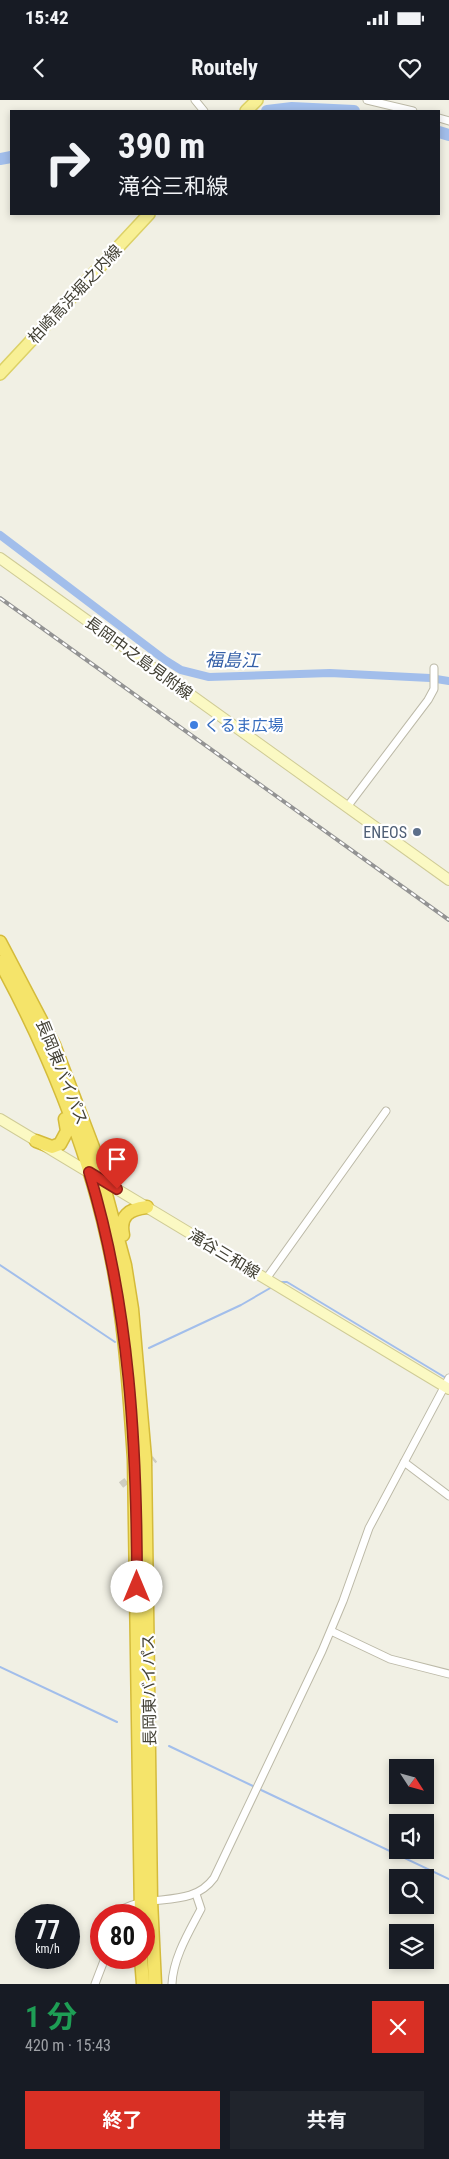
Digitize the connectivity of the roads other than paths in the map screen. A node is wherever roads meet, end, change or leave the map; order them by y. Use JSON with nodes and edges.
{"nodes":[{"id":1,"x":195,"y":100,"type":"edge"},
{"id":2,"x":257,"y":100,"type":"edge"},
{"id":3,"x":367,"y":100,"type":"edge"},
{"id":4,"x":203,"y":110,"type":"edge"},
{"id":5,"x":247,"y":110,"type":"edge"},
{"id":6,"x":409,"y":110,"type":"edge"},
{"id":7,"x":148,"y":215,"type":"edge"},
{"id":8,"x":0,"y":374,"type":"edge"},
{"id":9,"x":0,"y":558,"type":"edge"},
{"id":10,"x":434,"y":670,"type":"dead end"},
{"id":11,"x":347,"y":807,"type":"junction"},
{"id":12,"x":449,"y":880,"type":"edge"},
{"id":13,"x":0,"y":942,"type":"edge"},
{"id":14,"x":0,"y":962,"type":"edge"},
{"id":15,"x":0,"y":966,"type":"edge"},
{"id":16,"x":386,"y":1111,"type":"dead end"},
{"id":17,"x":0,"y":1119,"type":"edge"},
{"id":18,"x":36,"y":1141,"type":"junction"},
{"id":19,"x":89,"y":1172,"type":"junction"},
{"id":20,"x":104,"y":1182,"type":"junction"},
{"id":21,"x":147,"y":1207,"type":"junction"},
{"id":22,"x":266,"y":1279,"type":"junction"},
{"id":23,"x":447,"y":1384,"type":"edge"},
{"id":24,"x":145,"y":1458,"type":"junction"},
{"id":25,"x":404,"y":1462,"type":"junction"},
{"id":26,"x":449,"y":1496,"type":"edge"},
{"id":27,"x":331,"y":1631,"type":"junction"},
{"id":28,"x":448,"y":1672,"type":"edge"},
{"id":29,"x":196,"y":1894,"type":"junction"},
{"id":30,"x":146,"y":1901,"type":"junction"},
{"id":31,"x":136,"y":1904,"type":"edge"},
{"id":32,"x":145,"y":1904,"type":"edge"},
{"id":33,"x":100,"y":1969,"type":"edge"},
{"id":34,"x":141,"y":1969,"type":"edge"},
{"id":35,"x":95,"y":1984,"type":"edge"},
{"id":36,"x":142,"y":1984,"type":"edge"},
{"id":37,"x":155,"y":1984,"type":"edge"},
{"id":38,"x":172,"y":1984,"type":"edge"}],
"edges":[{"from":1,"to":4,"type":"street"},
{"from":2,"to":5,"type":"main road"},
{"from":3,"to":6,"type":"street"},
{"from":7,"to":8,"type":"main road","name":"柏崎高浜堀之内線"},
{"from":9,"to":11,"type":"main road","name":"長岡中之島見附線"},
{"from":10,"to":11,"type":"street"},
{"from":11,"to":12,"type":"main road","name":"長岡中之島見附線"},
{"from":13,"to":20,"type":"highway","name":"長岡東バイパス"},
{"from":14,"to":19,"type":"highway","name":"長岡東バイパス"},
{"from":15,"to":18,"type":"highway"},
{"from":16,"to":22,"type":"street"},
{"from":17,"to":18,"type":"main road","name":"滝谷三和線"},
{"from":18,"to":19,"type":"main road","name":"滝谷三和線"},
{"from":19,"to":20,"type":"main road","name":"滝谷三和線"},
{"from":19,"to":30,"type":"highway","name":"長岡東バイパス"},
{"from":20,"to":21,"type":"main road","name":"滝谷三和線"},
{"from":20,"to":24,"type":"highway","name":"長岡東バイパス"},
{"from":21,"to":22,"type":"main road","name":"滝谷三和線"},
{"from":21,"to":24,"type":"highway"},
{"from":22,"to":23,"type":"main road","name":"滝谷三和線"},
{"from":23,"to":25,"type":"street"},
{"from":24,"to":30,"type":"highway","name":"長岡東バイパス"},
{"from":25,"to":26,"type":"street"},
{"from":25,"to":27,"type":"street"},
{"from":27,"to":28,"type":"street"},
{"from":27,"to":29,"type":"street"},
{"from":29,"to":30,"type":"street"},
{"from":29,"to":38,"type":"street"},
{"from":30,"to":31,"type":"street"},
{"from":30,"to":32,"type":"highway","name":"長岡東バイパス"},
{"from":30,"to":37,"type":"highway","name":"長岡東バイパス"},
{"from":33,"to":35,"type":"street"},
{"from":34,"to":36,"type":"highway"}]}
